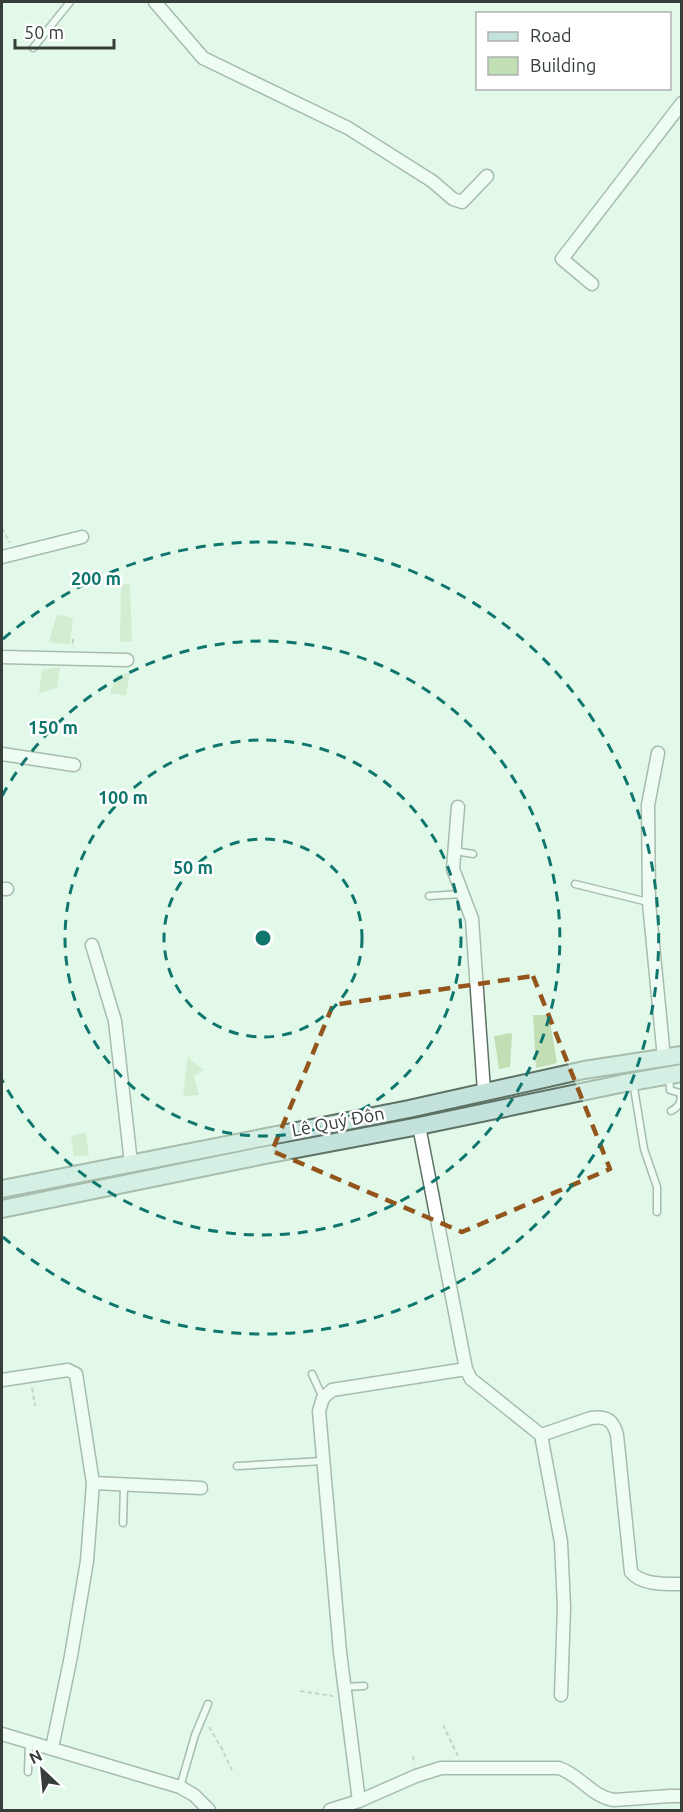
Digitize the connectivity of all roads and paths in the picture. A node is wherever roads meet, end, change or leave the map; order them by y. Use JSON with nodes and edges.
{"nodes":[{"id":1,"x":70,"y":2,"type":"edge"},
{"id":2,"x":155,"y":2,"type":"edge"},
{"id":3,"x":33,"y":48,"type":"dead end"},
{"id":4,"x":681,"y":103,"type":"edge"},
{"id":5,"x":487,"y":176,"type":"dead end"},
{"id":6,"x":592,"y":284,"type":"dead end"},
{"id":7,"x":2,"y":528,"type":"edge"},
{"id":8,"x":82,"y":537,"type":"dead end"},
{"id":9,"x":6,"y":556,"type":"edge"},
{"id":10,"x":2,"y":657,"type":"edge"},
{"id":11,"x":127,"y":660,"type":"dead end"},
{"id":12,"x":658,"y":753,"type":"dead end"},
{"id":13,"x":2,"y":754,"type":"edge"},
{"id":14,"x":74,"y":765,"type":"dead end"},
{"id":15,"x":458,"y":807,"type":"dead end"},
{"id":16,"x":454,"y":851,"type":"junction"},
{"id":17,"x":473,"y":854,"type":"dead end"},
{"id":18,"x":575,"y":884,"type":"dead end"},
{"id":19,"x":463,"y":894,"type":"junction"},
{"id":20,"x":429,"y":896,"type":"dead end"},
{"id":21,"x":649,"y":903,"type":"junction"},
{"id":22,"x":92,"y":945,"type":"dead end"},
{"id":23,"x":681,"y":1055,"type":"edge"},
{"id":24,"x":664,"y":1058,"type":"junction"},
{"id":25,"x":675,"y":1074,"type":"edge"},
{"id":26,"x":632,"y":1082,"type":"junction"},
{"id":27,"x":484,"y":1091,"type":"junction"},
{"id":28,"x":671,"y":1111,"type":"dead end"},
{"id":29,"x":419,"y":1126,"type":"junction"},
{"id":30,"x":256,"y":1138,"type":"junction"},
{"id":31,"x":260,"y":1156,"type":"junction"},
{"id":32,"x":131,"y":1163,"type":"junction"},
{"id":33,"x":2,"y":1189,"type":"edge"},
{"id":34,"x":2,"y":1209,"type":"edge"},
{"id":35,"x":657,"y":1212,"type":"dead end"},
{"id":36,"x":466,"y":1369,"type":"junction"},
{"id":37,"x":312,"y":1374,"type":"dead end"},
{"id":38,"x":30,"y":1376,"type":"junction"},
{"id":39,"x":2,"y":1380,"type":"edge"},
{"id":40,"x":323,"y":1398,"type":"junction"},
{"id":41,"x":35,"y":1406,"type":"dead end"},
{"id":42,"x":541,"y":1435,"type":"junction"},
{"id":43,"x":324,"y":1461,"type":"junction"},
{"id":44,"x":237,"y":1466,"type":"dead end"},
{"id":45,"x":93,"y":1483,"type":"junction"},
{"id":46,"x":124,"y":1484,"type":"junction"},
{"id":47,"x":201,"y":1488,"type":"dead end"},
{"id":48,"x":123,"y":1522,"type":"dead end"},
{"id":49,"x":681,"y":1584,"type":"edge"},
{"id":50,"x":364,"y":1686,"type":"dead end"},
{"id":51,"x":300,"y":1691,"type":"dead end"},
{"id":52,"x":344,"y":1692,"type":"junction"},
{"id":53,"x":561,"y":1695,"type":"dead end"},
{"id":54,"x":208,"y":1704,"type":"dead end"},
{"id":55,"x":201,"y":1718,"type":"junction"},
{"id":56,"x":443,"y":1725,"type":"dead end"},
{"id":57,"x":2,"y":1734,"type":"edge"},
{"id":58,"x":29,"y":1742,"type":"junction"},
{"id":59,"x":52,"y":1748,"type":"junction"},
{"id":60,"x":464,"y":1767,"type":"junction"},
{"id":61,"x":232,"y":1770,"type":"dead end"},
{"id":62,"x":28,"y":1772,"type":"dead end"},
{"id":63,"x":180,"y":1787,"type":"junction"},
{"id":64,"x":681,"y":1796,"type":"edge"},
{"id":65,"x":359,"y":1801,"type":"junction"},
{"id":66,"x":208,"y":1810,"type":"edge"},
{"id":67,"x":330,"y":1810,"type":"edge"}],
"edges":[{"from":1,"to":3,"type":"lane"},
{"from":2,"to":5,"type":"street"},
{"from":4,"to":6,"type":"street"},
{"from":7,"to":9,"type":"path"},
{"from":8,"to":9,"type":"street"},
{"from":10,"to":11,"type":"street"},
{"from":12,"to":21,"type":"street"},
{"from":13,"to":14,"type":"street"},
{"from":15,"to":16,"type":"street"},
{"from":16,"to":17,"type":"lane"},
{"from":16,"to":19,"type":"street"},
{"from":18,"to":21,"type":"lane"},
{"from":19,"to":20,"type":"lane"},
{"from":19,"to":27,"type":"street"},
{"from":21,"to":24,"type":"street"},
{"from":22,"to":32,"type":"street"},
{"from":23,"to":24,"type":"main road","name":"Lê Quý Đôn"},
{"from":24,"to":27,"type":"main road","name":"Lê Quý Đôn"},
{"from":25,"to":26,"type":"main road","name":"Lê Quý Đôn"},
{"from":25,"to":28,"type":"lane"},
{"from":26,"to":29,"type":"main road","name":"Lê Quý Đôn"},
{"from":26,"to":35,"type":"lane"},
{"from":27,"to":30,"type":"main road","name":"Lê Quý Đôn"},
{"from":29,"to":31,"type":"main road","name":"Lê Quý Đôn"},
{"from":29,"to":36,"type":"street"},
{"from":30,"to":31,"type":"main road"},
{"from":30,"to":32,"type":"main road","name":"Lê Quý Đôn"},
{"from":31,"to":34,"type":"main road","name":"Lê Quý Đôn"},
{"from":32,"to":33,"type":"main road","name":"Lê Quý Đôn"},
{"from":36,"to":40,"type":"street"},
{"from":36,"to":42,"type":"street"},
{"from":37,"to":40,"type":"lane"},
{"from":38,"to":39,"type":"street"},
{"from":38,"to":41,"type":"path"},
{"from":38,"to":45,"type":"street"},
{"from":40,"to":43,"type":"street"},
{"from":42,"to":49,"type":"street"},
{"from":42,"to":53,"type":"street"},
{"from":43,"to":44,"type":"lane"},
{"from":43,"to":52,"type":"street"},
{"from":45,"to":46,"type":"street"},
{"from":45,"to":59,"type":"street"},
{"from":46,"to":47,"type":"street"},
{"from":46,"to":48,"type":"lane"},
{"from":50,"to":52,"type":"lane"},
{"from":51,"to":52,"type":"path"},
{"from":52,"to":65,"type":"street"},
{"from":54,"to":55,"type":"lane"},
{"from":55,"to":61,"type":"path"},
{"from":55,"to":63,"type":"lane"},
{"from":56,"to":60,"type":"path"},
{"from":57,"to":58,"type":"street"},
{"from":58,"to":59,"type":"street"},
{"from":58,"to":62,"type":"lane"},
{"from":59,"to":63,"type":"street"},
{"from":60,"to":64,"type":"street"},
{"from":60,"to":65,"type":"street"},
{"from":63,"to":66,"type":"street"},
{"from":65,"to":67,"type":"street"}]}
